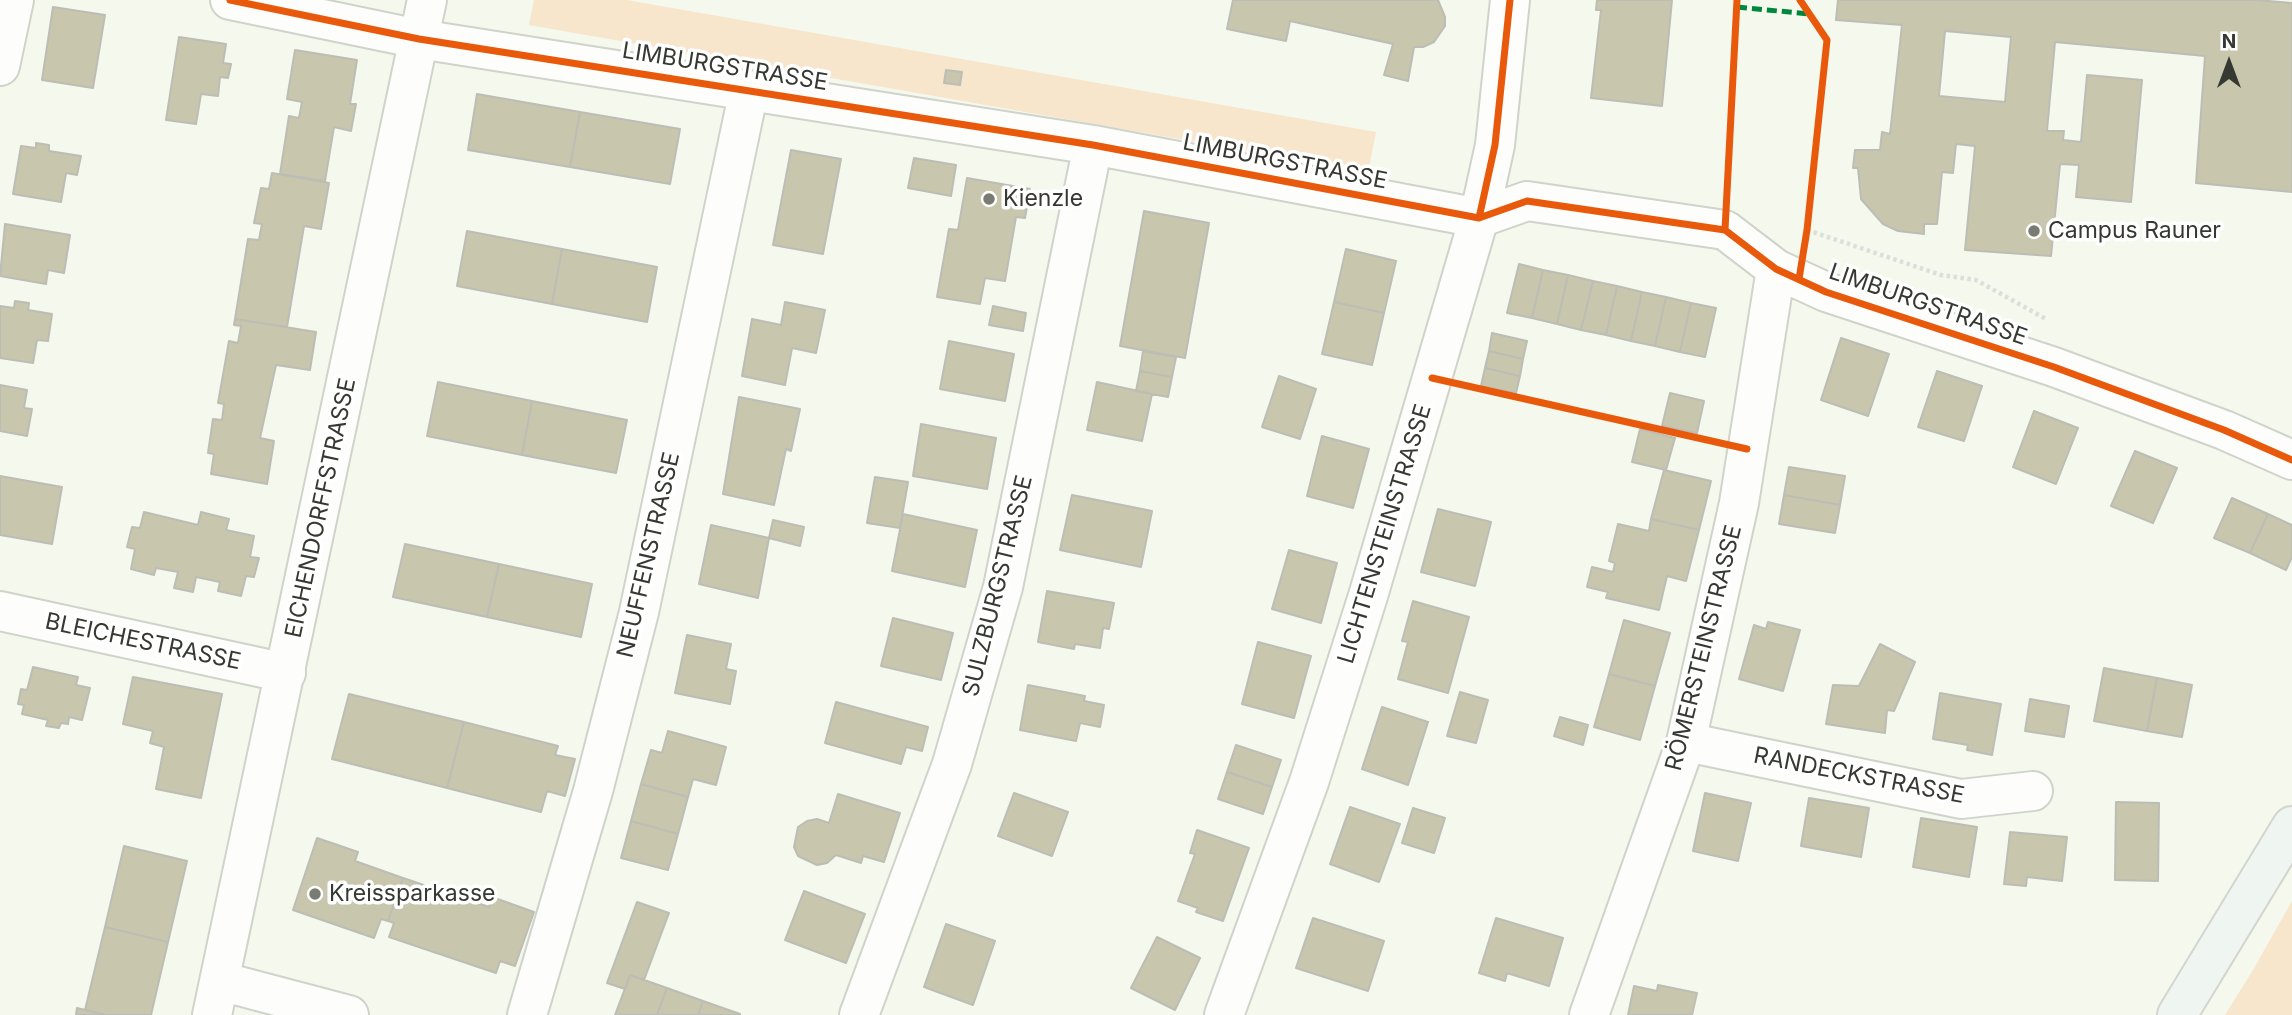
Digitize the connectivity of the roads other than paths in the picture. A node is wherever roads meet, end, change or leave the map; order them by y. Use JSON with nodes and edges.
{"nodes":[{"id":1,"x":14,"y":0,"type":"edge"},
{"id":2,"x":230,"y":0,"type":"edge"},
{"id":3,"x":427,"y":0,"type":"edge"},
{"id":4,"x":1510,"y":0,"type":"edge"},
{"id":5,"x":419,"y":39,"type":"junction"},
{"id":6,"x":0,"y":66,"type":"edge"},
{"id":7,"x":749,"y":90,"type":"junction"},
{"id":8,"x":1093,"y":145,"type":"junction"},
{"id":9,"x":1479,"y":218,"type":"junction"},
{"id":10,"x":1776,"y":269,"type":"junction"},
{"id":11,"x":2292,"y":460,"type":"edge"},
{"id":12,"x":0,"y":611,"type":"edge"},
{"id":13,"x":286,"y":673,"type":"junction"},
{"id":14,"x":1686,"y":742,"type":"junction"},
{"id":15,"x":2033,"y":791,"type":"dead end"},
{"id":16,"x":2292,"y":827,"type":"edge"},
{"id":17,"x":216,"y":998,"type":"edge"},
{"id":18,"x":349,"y":1015,"type":"edge"},
{"id":19,"x":527,"y":1015,"type":"edge"},
{"id":20,"x":859,"y":1015,"type":"edge"},
{"id":21,"x":1224,"y":1015,"type":"edge"},
{"id":22,"x":1589,"y":1015,"type":"edge"},
{"id":23,"x":2178,"y":1015,"type":"edge"}],
"edges":[{"from":1,"to":6,"type":"street"},
{"from":2,"to":5,"type":"street","name":"LIMBURGSTRASSE"},
{"from":3,"to":5,"type":"street","name":"EICHENDORFFSTRASSE"},
{"from":4,"to":9,"type":"street","name":"LICHTENSTEINSTRASSE"},
{"from":5,"to":7,"type":"street","name":"LIMBURGSTRASSE"},
{"from":5,"to":13,"type":"street","name":"EICHENDORFFSTRASSE"},
{"from":7,"to":8,"type":"street","name":"LIMBURGSTRASSE"},
{"from":7,"to":19,"type":"street","name":"NEUFFENSTRASSE"},
{"from":8,"to":9,"type":"street","name":"LIMBURGSTRASSE"},
{"from":8,"to":20,"type":"street","name":"SULZBURGSTRASSE"},
{"from":9,"to":10,"type":"street","name":"LIMBURGSTRASSE"},
{"from":9,"to":21,"type":"street","name":"LICHTENSTEINSTRASSE"},
{"from":10,"to":11,"type":"street","name":"LIMBURGSTRASSE"},
{"from":10,"to":14,"type":"street","name":"RÖMERSTEINSTRASSE"},
{"from":12,"to":13,"type":"street","name":"BLEICHESTRASSE"},
{"from":13,"to":17,"type":"street","name":"EICHENDORFFSTRASSE"},
{"from":14,"to":15,"type":"street","name":"RANDECKSTRASSE"},
{"from":14,"to":22,"type":"street","name":"RÖMERSTEINSTRASSE"},
{"from":16,"to":23,"type":"main road"},
{"from":17,"to":18,"type":"street"}]}
